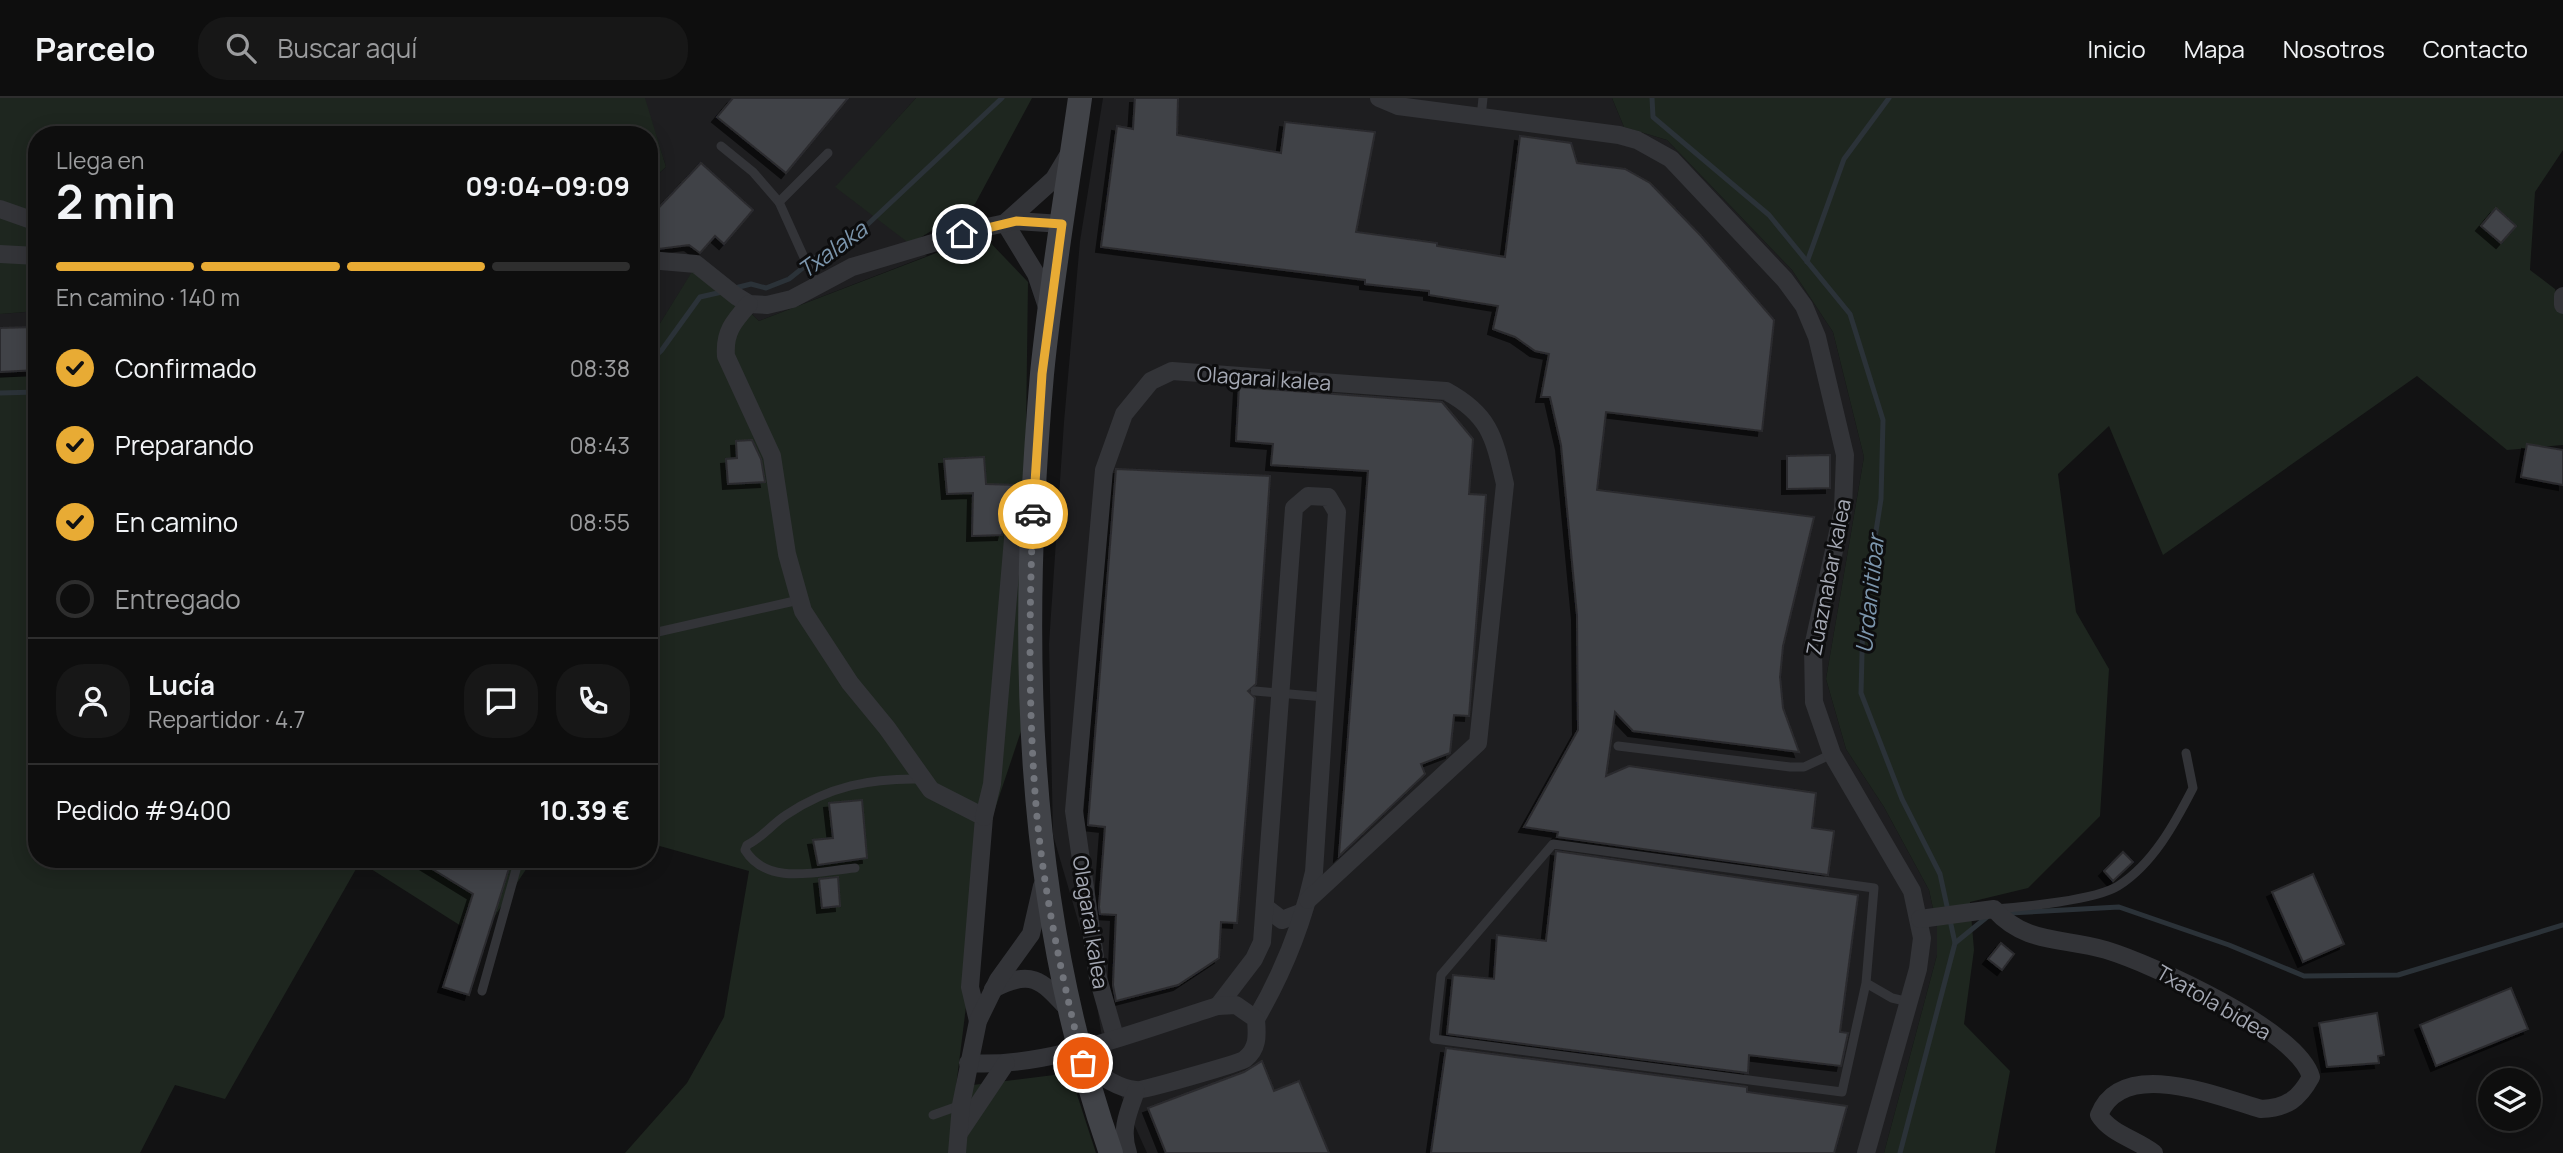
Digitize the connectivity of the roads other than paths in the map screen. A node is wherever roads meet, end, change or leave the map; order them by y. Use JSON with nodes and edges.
{"nodes":[{"id":1,"x":1080,"y":98,"type":"edge"},
{"id":2,"x":1379,"y":98,"type":"edge"},
{"id":3,"x":1482,"y":106,"type":"edge"},
{"id":4,"x":721,"y":146,"type":"dead end"},
{"id":5,"x":1073,"y":147,"type":"junction"},
{"id":6,"x":828,"y":153,"type":"dead end"},
{"id":7,"x":779,"y":202,"type":"junction"},
{"id":8,"x":0,"y":209,"type":"edge"},
{"id":9,"x":28,"y":219,"type":"edge"},
{"id":10,"x":1005,"y":223,"type":"junction"},
{"id":11,"x":1062,"y":224,"type":"junction"},
{"id":12,"x":0,"y":254,"type":"edge"},
{"id":13,"x":28,"y":256,"type":"edge"},
{"id":14,"x":658,"y":261,"type":"edge"},
{"id":15,"x":813,"y":278,"type":"junction"},
{"id":16,"x":2563,"y":296,"type":"edge"},
{"id":17,"x":742,"y":300,"type":"junction"},
{"id":18,"x":2563,"y":305,"type":"edge"},
{"id":19,"x":1049,"y":312,"type":"junction"},
{"id":20,"x":1034,"y":493,"type":"junction"},
{"id":21,"x":799,"y":600,"type":"junction"},
{"id":22,"x":658,"y":632,"type":"edge"},
{"id":23,"x":1255,"y":691,"type":"dead end"},
{"id":24,"x":1280,"y":693,"type":"junction"},
{"id":25,"x":1324,"y":697,"type":"junction"},
{"id":26,"x":1618,"y":746,"type":"dead end"},
{"id":27,"x":2186,"y":753,"type":"dead end"},
{"id":28,"x":1832,"y":754,"type":"junction"},
{"id":29,"x":921,"y":779,"type":"junction"},
{"id":30,"x":984,"y":817,"type":"junction"},
{"id":31,"x":516,"y":868,"type":"edge"},
{"id":32,"x":855,"y":868,"type":"dead end"},
{"id":33,"x":1044,"y":872,"type":"junction"},
{"id":34,"x":1306,"y":906,"type":"junction"},
{"id":35,"x":1265,"y":907,"type":"junction"},
{"id":36,"x":1994,"y":909,"type":"junction"},
{"id":37,"x":1928,"y":918,"type":"junction"},
{"id":38,"x":1866,"y":983,"type":"junction"},
{"id":39,"x":993,"y":989,"type":"junction"},
{"id":40,"x":482,"y":990,"type":"dead end"},
{"id":41,"x":1909,"y":1002,"type":"junction"},
{"id":42,"x":1218,"y":1006,"type":"junction"},
{"id":43,"x":1071,"y":1012,"type":"junction"},
{"id":44,"x":1256,"y":1019,"type":"junction"},
{"id":45,"x":978,"y":1021,"type":"junction"},
{"id":46,"x":1109,"y":1040,"type":"junction"},
{"id":47,"x":968,"y":1063,"type":"junction"},
{"id":48,"x":1006,"y":1063,"type":"junction"},
{"id":49,"x":1083,"y":1063,"type":"junction"},
{"id":50,"x":1136,"y":1091,"type":"junction"},
{"id":51,"x":961,"y":1105,"type":"junction"},
{"id":52,"x":933,"y":1115,"type":"dead end"},
{"id":53,"x":958,"y":1134,"type":"junction"},
{"id":54,"x":957,"y":1153,"type":"edge"},
{"id":55,"x":1111,"y":1153,"type":"edge"},
{"id":56,"x":1128,"y":1153,"type":"edge"},
{"id":57,"x":1866,"y":1153,"type":"edge"},
{"id":58,"x":2154,"y":1153,"type":"edge"}],
"edges":[{"from":1,"to":5,"type":"main road"},
{"from":2,"to":3,"type":"street","name":"Zuaznabar kalea"},
{"from":3,"to":28,"type":"street","name":"Zuaznabar kalea"},
{"from":4,"to":7,"type":"lane"},
{"from":5,"to":10,"type":"street"},
{"from":5,"to":11,"type":"main road"},
{"from":6,"to":7,"type":"lane"},
{"from":7,"to":15,"type":"lane"},
{"from":8,"to":9,"type":"street"},
{"from":10,"to":11,"type":"street"},
{"from":10,"to":15,"type":"street"},
{"from":10,"to":19,"type":"street"},
{"from":11,"to":19,"type":"main road"},
{"from":12,"to":13,"type":"street"},
{"from":14,"to":17,"type":"street"},
{"from":15,"to":17,"type":"street"},
{"from":16,"to":18,"type":"street"},
{"from":17,"to":21,"type":"street"},
{"from":19,"to":20,"type":"main road"},
{"from":20,"to":30,"type":"street"},
{"from":20,"to":33,"type":"main road"},
{"from":21,"to":22,"type":"lane"},
{"from":21,"to":29,"type":"street"},
{"from":23,"to":24,"type":"lane"},
{"from":24,"to":25,"type":"lane"},
{"from":24,"to":25,"type":"street","name":"Olagarai kalea"},
{"from":24,"to":35,"type":"street","name":"Olagarai kalea"},
{"from":25,"to":34,"type":"street","name":"Olagarai kalea"},
{"from":26,"to":28,"type":"lane"},
{"from":27,"to":36,"type":"lane"},
{"from":28,"to":37,"type":"street","name":"Zuaznabar kalea"},
{"from":29,"to":30,"type":"street"},
{"from":29,"to":32,"type":"lane"},
{"from":30,"to":45,"type":"street"},
{"from":31,"to":40,"type":"lane"},
{"from":33,"to":39,"type":"street"},
{"from":33,"to":43,"type":"main road"},
{"from":34,"to":35,"type":"street"},
{"from":34,"to":44,"type":"street","name":"Olagarai kalea"},
{"from":34,"to":46,"type":"street","name":"Olagarai kalea"},
{"from":35,"to":42,"type":"street","name":"Olagarai kalea"},
{"from":36,"to":37,"type":"street"},
{"from":36,"to":58,"type":"street","name":"Txatola bidea"},
{"from":37,"to":41,"type":"street","name":"Zuaznabar kalea"},
{"from":38,"to":38,"type":"lane"},
{"from":38,"to":41,"type":"lane"},
{"from":39,"to":43,"type":"street"},
{"from":39,"to":45,"type":"street"},
{"from":41,"to":57,"type":"street","name":"Zuaznabar kalea"},
{"from":42,"to":44,"type":"street"},
{"from":42,"to":46,"type":"street"},
{"from":43,"to":49,"type":"main road"},
{"from":44,"to":50,"type":"street","name":"Olagarai kalea"},
{"from":45,"to":47,"type":"street"},
{"from":46,"to":48,"type":"street"},
{"from":47,"to":48,"type":"street"},
{"from":47,"to":51,"type":"street"},
{"from":48,"to":53,"type":"street"},
{"from":49,"to":50,"type":"street"},
{"from":49,"to":55,"type":"main road"},
{"from":50,"to":56,"type":"street"},
{"from":51,"to":52,"type":"lane"},
{"from":51,"to":53,"type":"street"},
{"from":53,"to":54,"type":"street"}]}
